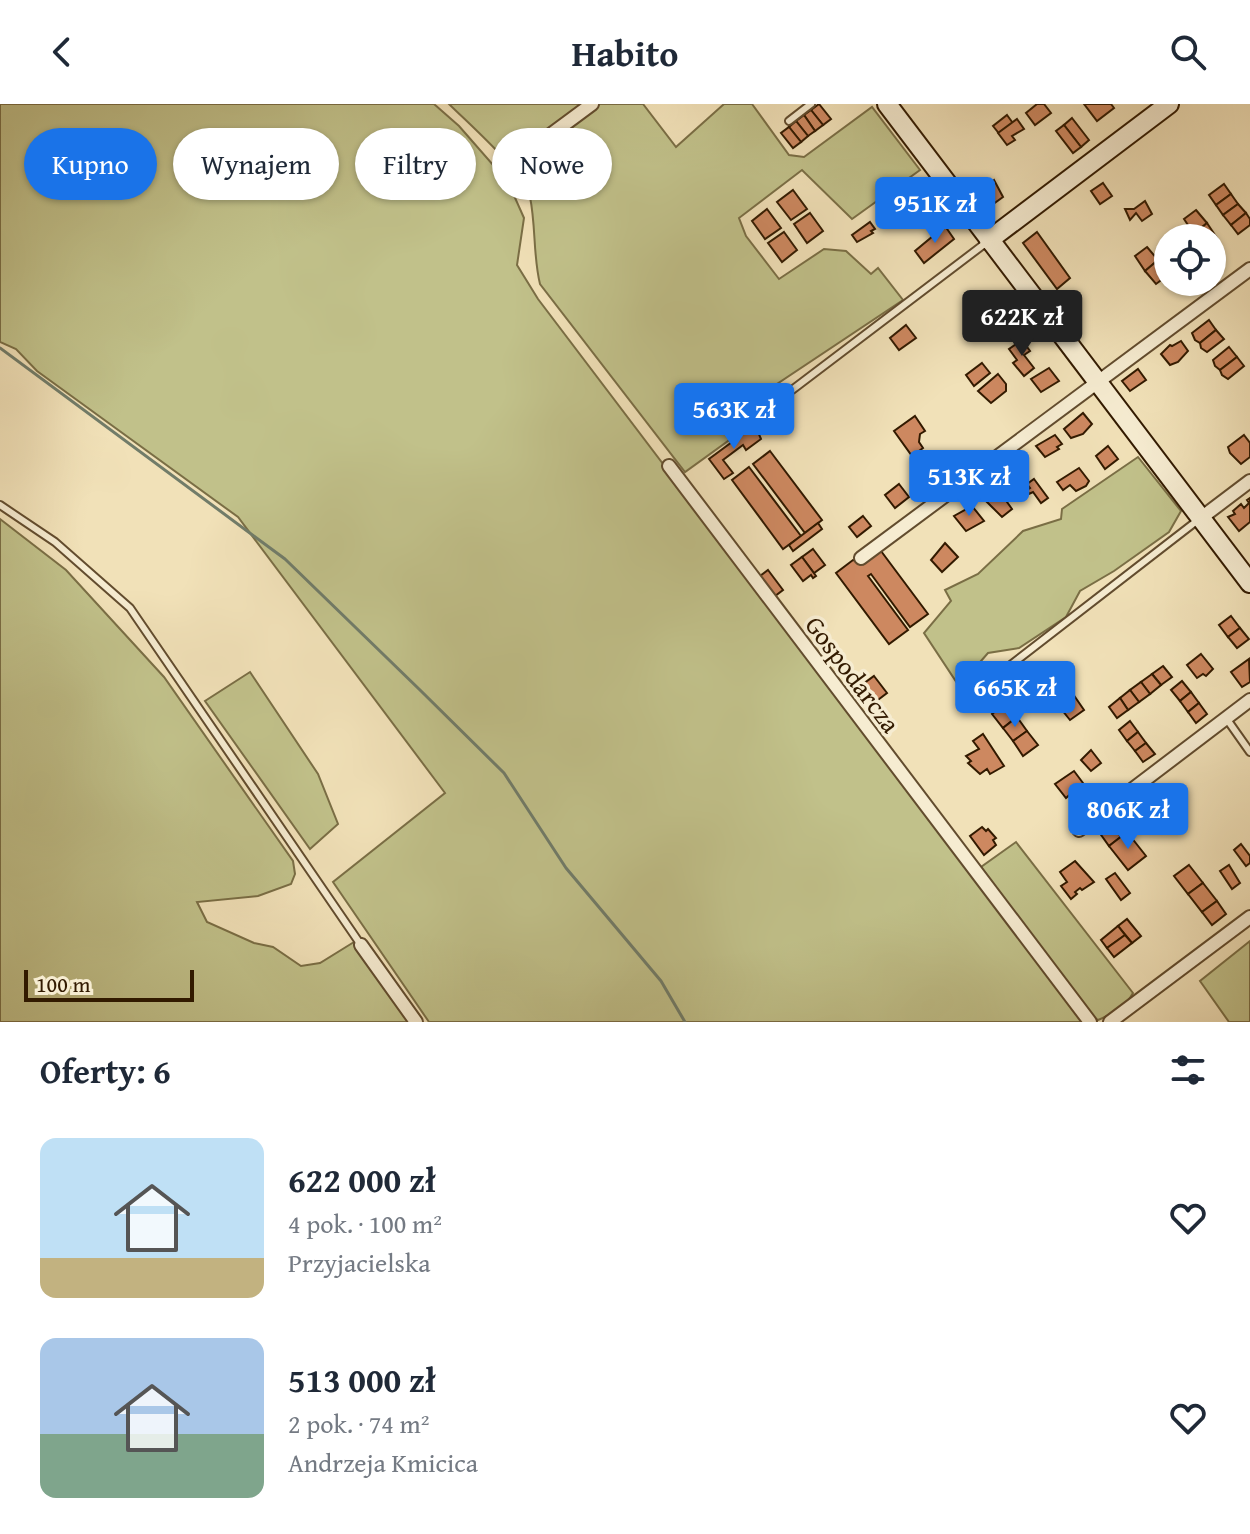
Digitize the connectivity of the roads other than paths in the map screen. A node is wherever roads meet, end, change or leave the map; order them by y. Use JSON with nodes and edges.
{"nodes":[{"id":1,"x":592,"y":104,"type":"edge"},
{"id":2,"x":811,"y":104,"type":"edge"},
{"id":3,"x":887,"y":104,"type":"edge"},
{"id":4,"x":1169,"y":104,"type":"edge"},
{"id":5,"x":789,"y":121,"type":"dead end"},
{"id":6,"x":560,"y":128,"type":"edge"},
{"id":7,"x":989,"y":240,"type":"junction"},
{"id":8,"x":1250,"y":269,"type":"edge"},
{"id":9,"x":1097,"y":381,"type":"junction"},
{"id":10,"x":792,"y":390,"type":"dead end"},
{"id":11,"x":669,"y":466,"type":"dead end"},
{"id":12,"x":1250,"y":481,"type":"edge"},
{"id":13,"x":0,"y":505,"type":"edge"},
{"id":14,"x":1201,"y":518,"type":"junction"},
{"id":15,"x":861,"y":558,"type":"dead end"},
{"id":16,"x":1250,"y":583,"type":"edge"},
{"id":17,"x":968,"y":698,"type":"dead end"},
{"id":18,"x":1250,"y":700,"type":"edge"},
{"id":19,"x":1226,"y":718,"type":"junction"},
{"id":20,"x":1250,"y":752,"type":"edge"},
{"id":21,"x":1079,"y":830,"type":"dead end"},
{"id":22,"x":1250,"y":917,"type":"edge"},
{"id":23,"x":361,"y":945,"type":"joint"},
{"id":24,"x":416,"y":1022,"type":"edge"},
{"id":25,"x":1090,"y":1022,"type":"edge"},
{"id":26,"x":1110,"y":1022,"type":"edge"}],
"edges":[{"from":1,"to":6,"type":"street"},
{"from":2,"to":5,"type":"lane"},
{"from":3,"to":7,"type":"street"},
{"from":4,"to":7,"type":"street"},
{"from":7,"to":9,"type":"street"},
{"from":7,"to":10,"type":"lane"},
{"from":8,"to":9,"type":"street"},
{"from":9,"to":14,"type":"street"},
{"from":9,"to":15,"type":"street"},
{"from":11,"to":25,"type":"street","name":"Gospodarcza"},
{"from":12,"to":14,"type":"street"},
{"from":13,"to":23,"type":"lane"},
{"from":14,"to":16,"type":"street"},
{"from":14,"to":17,"type":"lane"},
{"from":18,"to":19,"type":"street"},
{"from":19,"to":20,"type":"lane"},
{"from":19,"to":21,"type":"street"},
{"from":22,"to":26,"type":"street"},
{"from":23,"to":24,"type":"street"}]}
